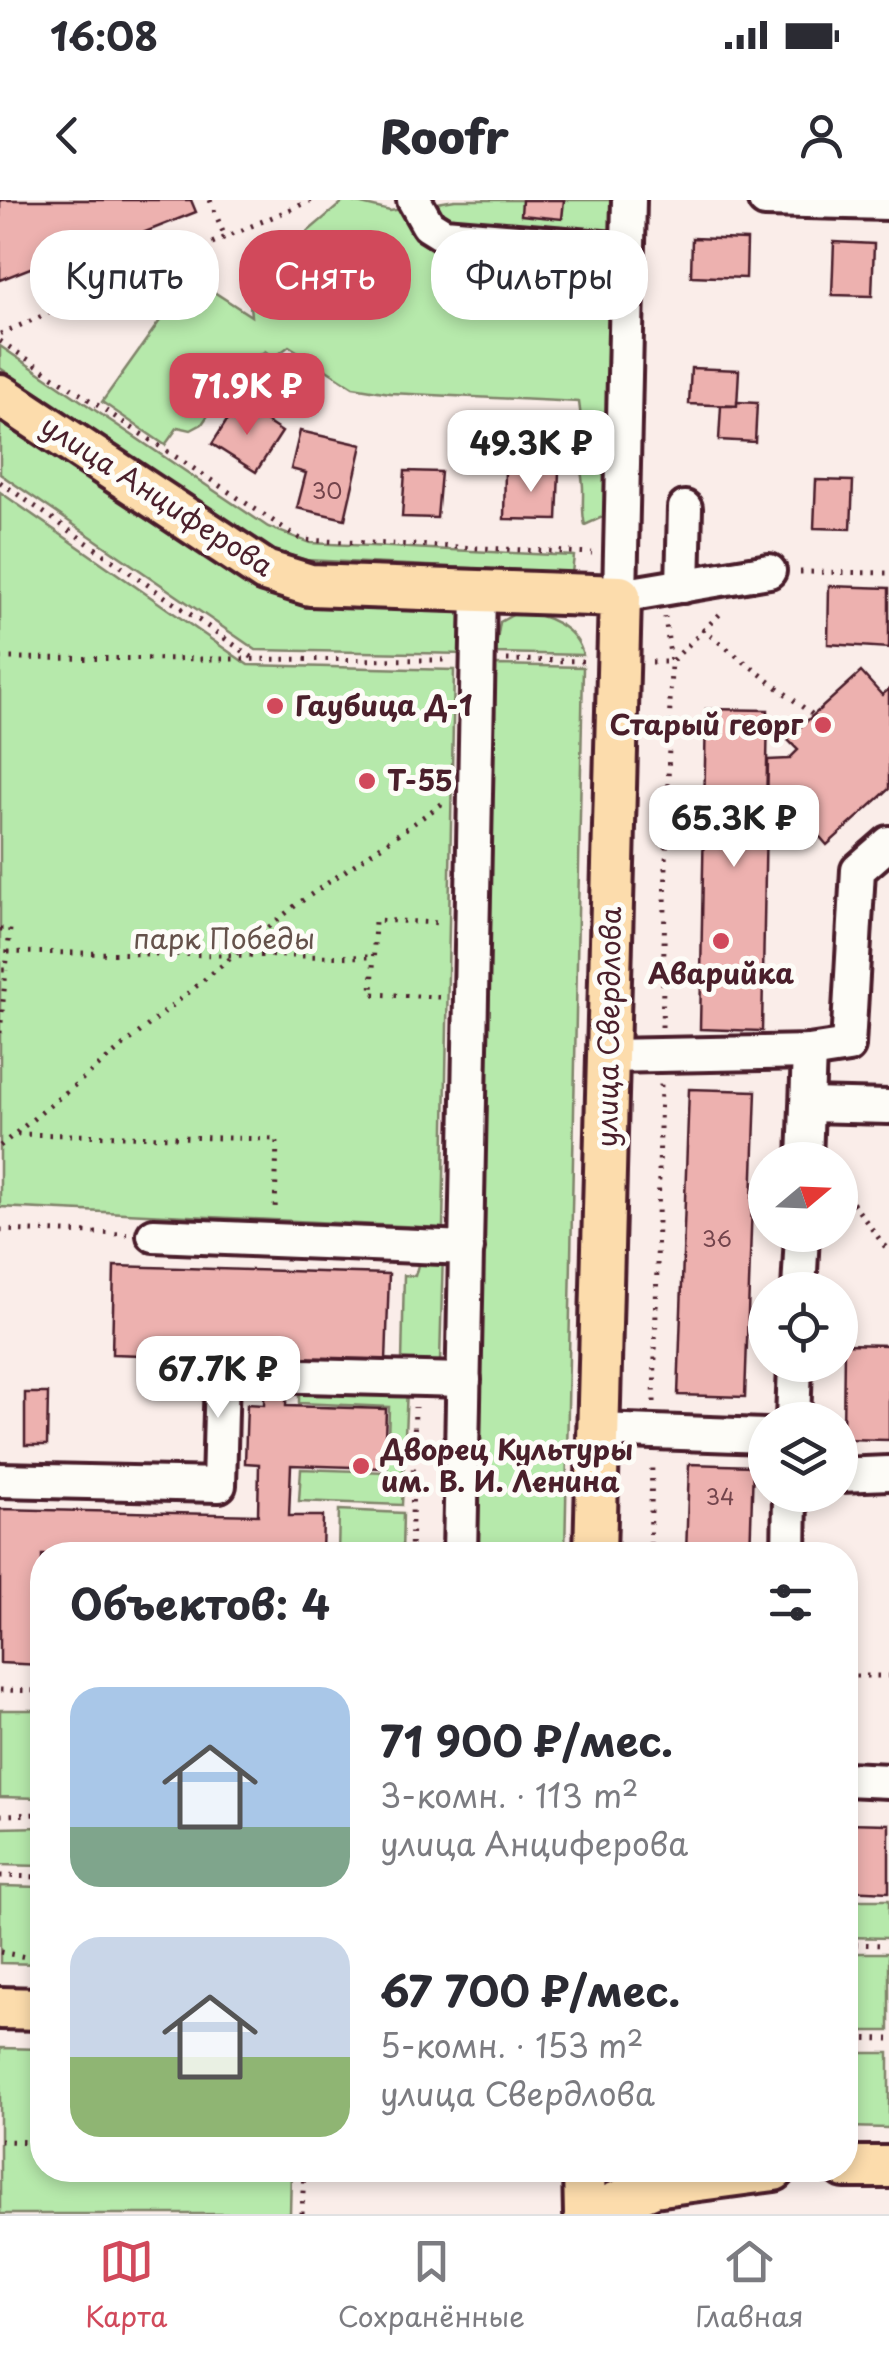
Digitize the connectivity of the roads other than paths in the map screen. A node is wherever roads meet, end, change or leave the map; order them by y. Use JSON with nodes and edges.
{"nodes":[{"id":1,"x":414,"y":200,"type":"edge"},
{"id":2,"x":629,"y":200,"type":"edge"},
{"id":3,"x":765,"y":200,"type":"edge"},
{"id":4,"x":889,"y":203,"type":"edge"},
{"id":5,"x":436,"y":230,"type":"edge"},
{"id":6,"x":628,"y":230,"type":"edge"},
{"id":7,"x":626,"y":320,"type":"edge"},
{"id":8,"x":0,"y":394,"type":"edge"},
{"id":9,"x":685,"y":508,"type":"dead end"},
{"id":10,"x":769,"y":571,"type":"road end"},
{"id":11,"x":683,"y":586,"type":"junction"},
{"id":12,"x":479,"y":591,"type":"junction"},
{"id":13,"x":620,"y":596,"type":"junction"},
{"id":14,"x":889,"y":843,"type":"edge"},
{"id":15,"x":809,"y":1052,"type":"junction"},
{"id":16,"x":608,"y":1056,"type":"junction"},
{"id":17,"x":808,"y":1105,"type":"junction"},
{"id":18,"x":889,"y":1107,"type":"edge"},
{"id":19,"x":807,"y":1142,"type":"edge"},
{"id":20,"x":154,"y":1235,"type":"road end"},
{"id":21,"x":467,"y":1248,"type":"junction"},
{"id":22,"x":464,"y":1380,"type":"junction"},
{"id":23,"x":598,"y":1430,"type":"junction"},
{"id":24,"x":748,"y":1435,"type":"edge"},
{"id":25,"x":889,"y":1473,"type":"edge"},
{"id":26,"x":858,"y":1474,"type":"edge"},
{"id":27,"x":0,"y":1480,"type":"edge"},
{"id":28,"x":790,"y":1512,"type":"edge"},
{"id":29,"x":460,"y":1542,"type":"edge"},
{"id":30,"x":595,"y":1542,"type":"edge"},
{"id":31,"x":789,"y":1542,"type":"edge"},
{"id":32,"x":858,"y":1779,"type":"edge"},
{"id":33,"x":889,"y":1780,"type":"edge"},
{"id":34,"x":0,"y":2008,"type":"edge"},
{"id":35,"x":30,"y":2009,"type":"edge"},
{"id":36,"x":858,"y":2167,"type":"edge"},
{"id":37,"x":889,"y":2167,"type":"edge"},
{"id":38,"x":585,"y":2182,"type":"edge"},
{"id":39,"x":684,"y":2182,"type":"edge"},
{"id":40,"x":587,"y":2214,"type":"edge"}],
"edges":[{"from":1,"to":5,"type":"street"},
{"from":2,"to":6,"type":"street","name":"улица Свердлова"},
{"from":3,"to":4,"type":"street"},
{"from":7,"to":13,"type":"street","name":"улица Свердлова"},
{"from":8,"to":12,"type":"main road","name":"улица Анциферова"},
{"from":9,"to":11,"type":"street"},
{"from":10,"to":11,"type":"street"},
{"from":11,"to":13,"type":"street"},
{"from":12,"to":13,"type":"main road","name":"улица Анциферова"},
{"from":12,"to":21,"type":"street"},
{"from":13,"to":16,"type":"main road","name":"улица Свердлова"},
{"from":14,"to":15,"type":"street"},
{"from":15,"to":16,"type":"street"},
{"from":15,"to":17,"type":"street"},
{"from":16,"to":23,"type":"main road","name":"улица Свердлова"},
{"from":17,"to":18,"type":"street"},
{"from":17,"to":19,"type":"street"},
{"from":20,"to":21,"type":"street"},
{"from":21,"to":22,"type":"street"},
{"from":22,"to":27,"type":"street"},
{"from":22,"to":29,"type":"street"},
{"from":23,"to":24,"type":"street"},
{"from":23,"to":30,"type":"main road","name":"улица Свердлова"},
{"from":25,"to":26,"type":"street"},
{"from":28,"to":31,"type":"street"},
{"from":32,"to":33,"type":"street"},
{"from":34,"to":35,"type":"main road"},
{"from":36,"to":37,"type":"main road"},
{"from":38,"to":40,"type":"main road"},
{"from":39,"to":40,"type":"main road"}]}
